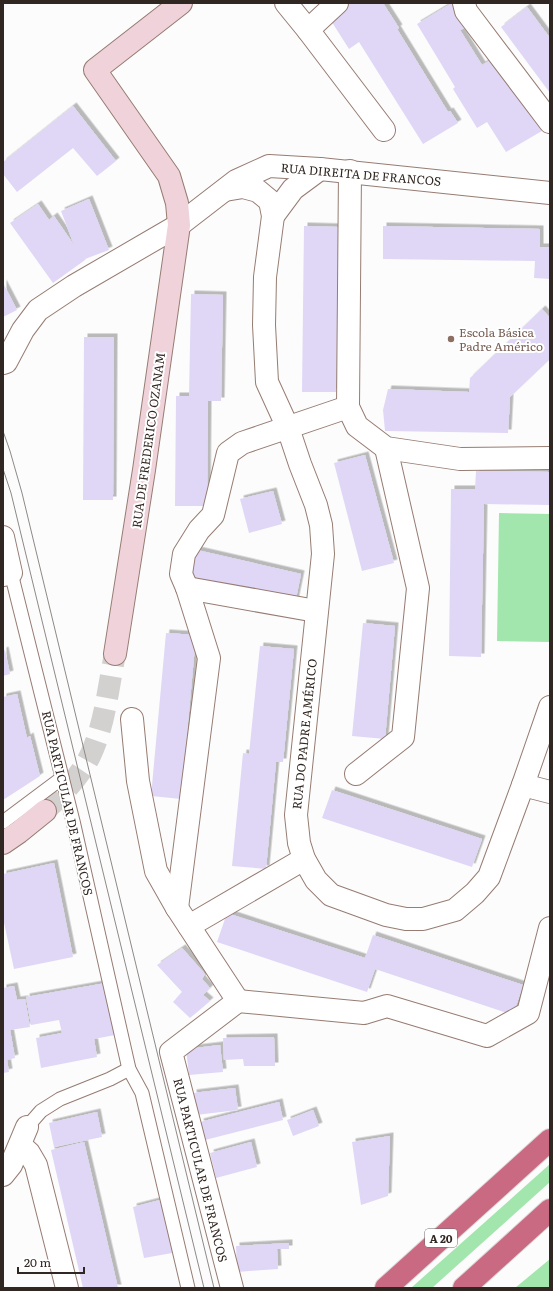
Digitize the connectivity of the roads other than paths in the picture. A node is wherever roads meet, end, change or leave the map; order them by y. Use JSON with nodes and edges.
{"nodes":[{"id":1,"x":181,"y":3,"type":"edge"},
{"id":2,"x":286,"y":3,"type":"edge"},
{"id":3,"x":337,"y":3,"type":"edge"},
{"id":4,"x":464,"y":3,"type":"edge"},
{"id":5,"x":308,"y":30,"type":"junction"},
{"id":6,"x":550,"y":122,"type":"edge"},
{"id":7,"x":384,"y":130,"type":"dead end"},
{"id":8,"x":320,"y":169,"type":"junction"},
{"id":9,"x":350,"y":171,"type":"junction"},
{"id":10,"x":225,"y":190,"type":"junction"},
{"id":11,"x":550,"y":193,"type":"edge"},
{"id":12,"x":273,"y":216,"type":"junction"},
{"id":13,"x":179,"y":225,"type":"junction"},
{"id":14,"x":3,"y":363,"type":"edge"},
{"id":15,"x":348,"y":407,"type":"junction"},
{"id":16,"x":288,"y":428,"type":"junction"},
{"id":17,"x":386,"y":448,"type":"junction"},
{"id":18,"x":550,"y":458,"type":"edge"},
{"id":19,"x":3,"y":537,"type":"edge"},
{"id":20,"x":7,"y":574,"type":"edge"},
{"id":21,"x":187,"y":588,"type":"junction"},
{"id":22,"x":316,"y":611,"type":"junction"},
{"id":23,"x":115,"y":654,"type":"tunnel mouth"},
{"id":24,"x":550,"y":707,"type":"edge"},
{"id":25,"x":132,"y":719,"type":"dead end"},
{"id":26,"x":356,"y":774,"type":"dead end"},
{"id":27,"x":62,"y":778,"type":"junction"},
{"id":28,"x":523,"y":785,"type":"junction"},
{"id":29,"x":550,"y":792,"type":"edge"},
{"id":30,"x":45,"y":811,"type":"tunnel mouth"},
{"id":31,"x":3,"y":822,"type":"edge"},
{"id":32,"x":3,"y":843,"type":"edge"},
{"id":33,"x":304,"y":859,"type":"junction"},
{"id":34,"x":177,"y":908,"type":"junction"},
{"id":35,"x":189,"y":926,"type":"junction"},
{"id":36,"x":550,"y":928,"type":"edge"},
{"id":37,"x":238,"y":1001,"type":"junction"},
{"id":38,"x":129,"y":1069,"type":"junction"},
{"id":39,"x":24,"y":1136,"type":"junction"},
{"id":40,"x":550,"y":1140,"type":"edge"},
{"id":41,"x":3,"y":1175,"type":"edge"},
{"id":42,"x":550,"y":1210,"type":"edge"},
{"id":43,"x":67,"y":1288,"type":"edge"},
{"id":44,"x":188,"y":1288,"type":"edge"},
{"id":45,"x":232,"y":1288,"type":"edge"},
{"id":46,"x":386,"y":1288,"type":"edge"},
{"id":47,"x":464,"y":1288,"type":"edge"}],
"edges":[{"from":1,"to":13,"type":"main road","name":"RUA DE FREDERICO OZANAM"},
{"from":2,"to":5,"type":"street"},
{"from":3,"to":5,"type":"street"},
{"from":4,"to":6,"type":"street"},
{"from":5,"to":7,"type":"street"},
{"from":8,"to":9,"type":"street","name":"RUA DIREITA DE FRANCOS"},
{"from":8,"to":10,"type":"street","name":"RUA DIREITA DE FRANCOS"},
{"from":8,"to":12,"type":"street"},
{"from":9,"to":11,"type":"street","name":"RUA DIREITA DE FRANCOS"},
{"from":9,"to":15,"type":"street"},
{"from":10,"to":12,"type":"street","name":"RUA DO PADRE AMÉRICO"},
{"from":10,"to":13,"type":"street","name":"RUA DIREITA DE FRANCOS"},
{"from":12,"to":16,"type":"street","name":"RUA DO PADRE AMÉRICO"},
{"from":13,"to":14,"type":"street","name":"RUA DIREITA DE FRANCOS"},
{"from":13,"to":23,"type":"main road","name":"RUA DE FREDERICO OZANAM"},
{"from":15,"to":16,"type":"street"},
{"from":15,"to":17,"type":"street"},
{"from":16,"to":21,"type":"street"},
{"from":16,"to":22,"type":"street","name":"RUA DO PADRE AMÉRICO"},
{"from":17,"to":18,"type":"street"},
{"from":17,"to":26,"type":"street"},
{"from":19,"to":20,"type":"street","name":"RUA PARTICULAR DE FRANCOS"},
{"from":20,"to":27,"type":"lane","name":"RUA PARTICULAR DE FRANCOS"},
{"from":21,"to":22,"type":"street"},
{"from":21,"to":34,"type":"street"},
{"from":22,"to":33,"type":"street","name":"RUA DO PADRE AMÉRICO"},
{"from":24,"to":28,"type":"street","name":"RUA DO PADRE AMÉRICO"},
{"from":25,"to":34,"type":"street"},
{"from":27,"to":31,"type":"lane"},
{"from":27,"to":38,"type":"lane","name":"RUA PARTICULAR DE FRANCOS"},
{"from":28,"to":29,"type":"street"},
{"from":28,"to":33,"type":"street","name":"RUA DO PADRE AMÉRICO"},
{"from":30,"to":32,"type":"main road"},
{"from":33,"to":35,"type":"street"},
{"from":34,"to":35,"type":"street"},
{"from":35,"to":37,"type":"street"},
{"from":36,"to":37,"type":"street"},
{"from":37,"to":45,"type":"street","name":"RUA PARTICULAR DE FRANCOS"},
{"from":38,"to":39,"type":"lane"},
{"from":38,"to":44,"type":"lane","name":"RUA PARTICULAR DE FRANCOS"},
{"from":39,"to":41,"type":"street"},
{"from":39,"to":43,"type":"street"},
{"from":40,"to":46,"type":"highway","number":"A 20"},
{"from":42,"to":47,"type":"highway"}]}
